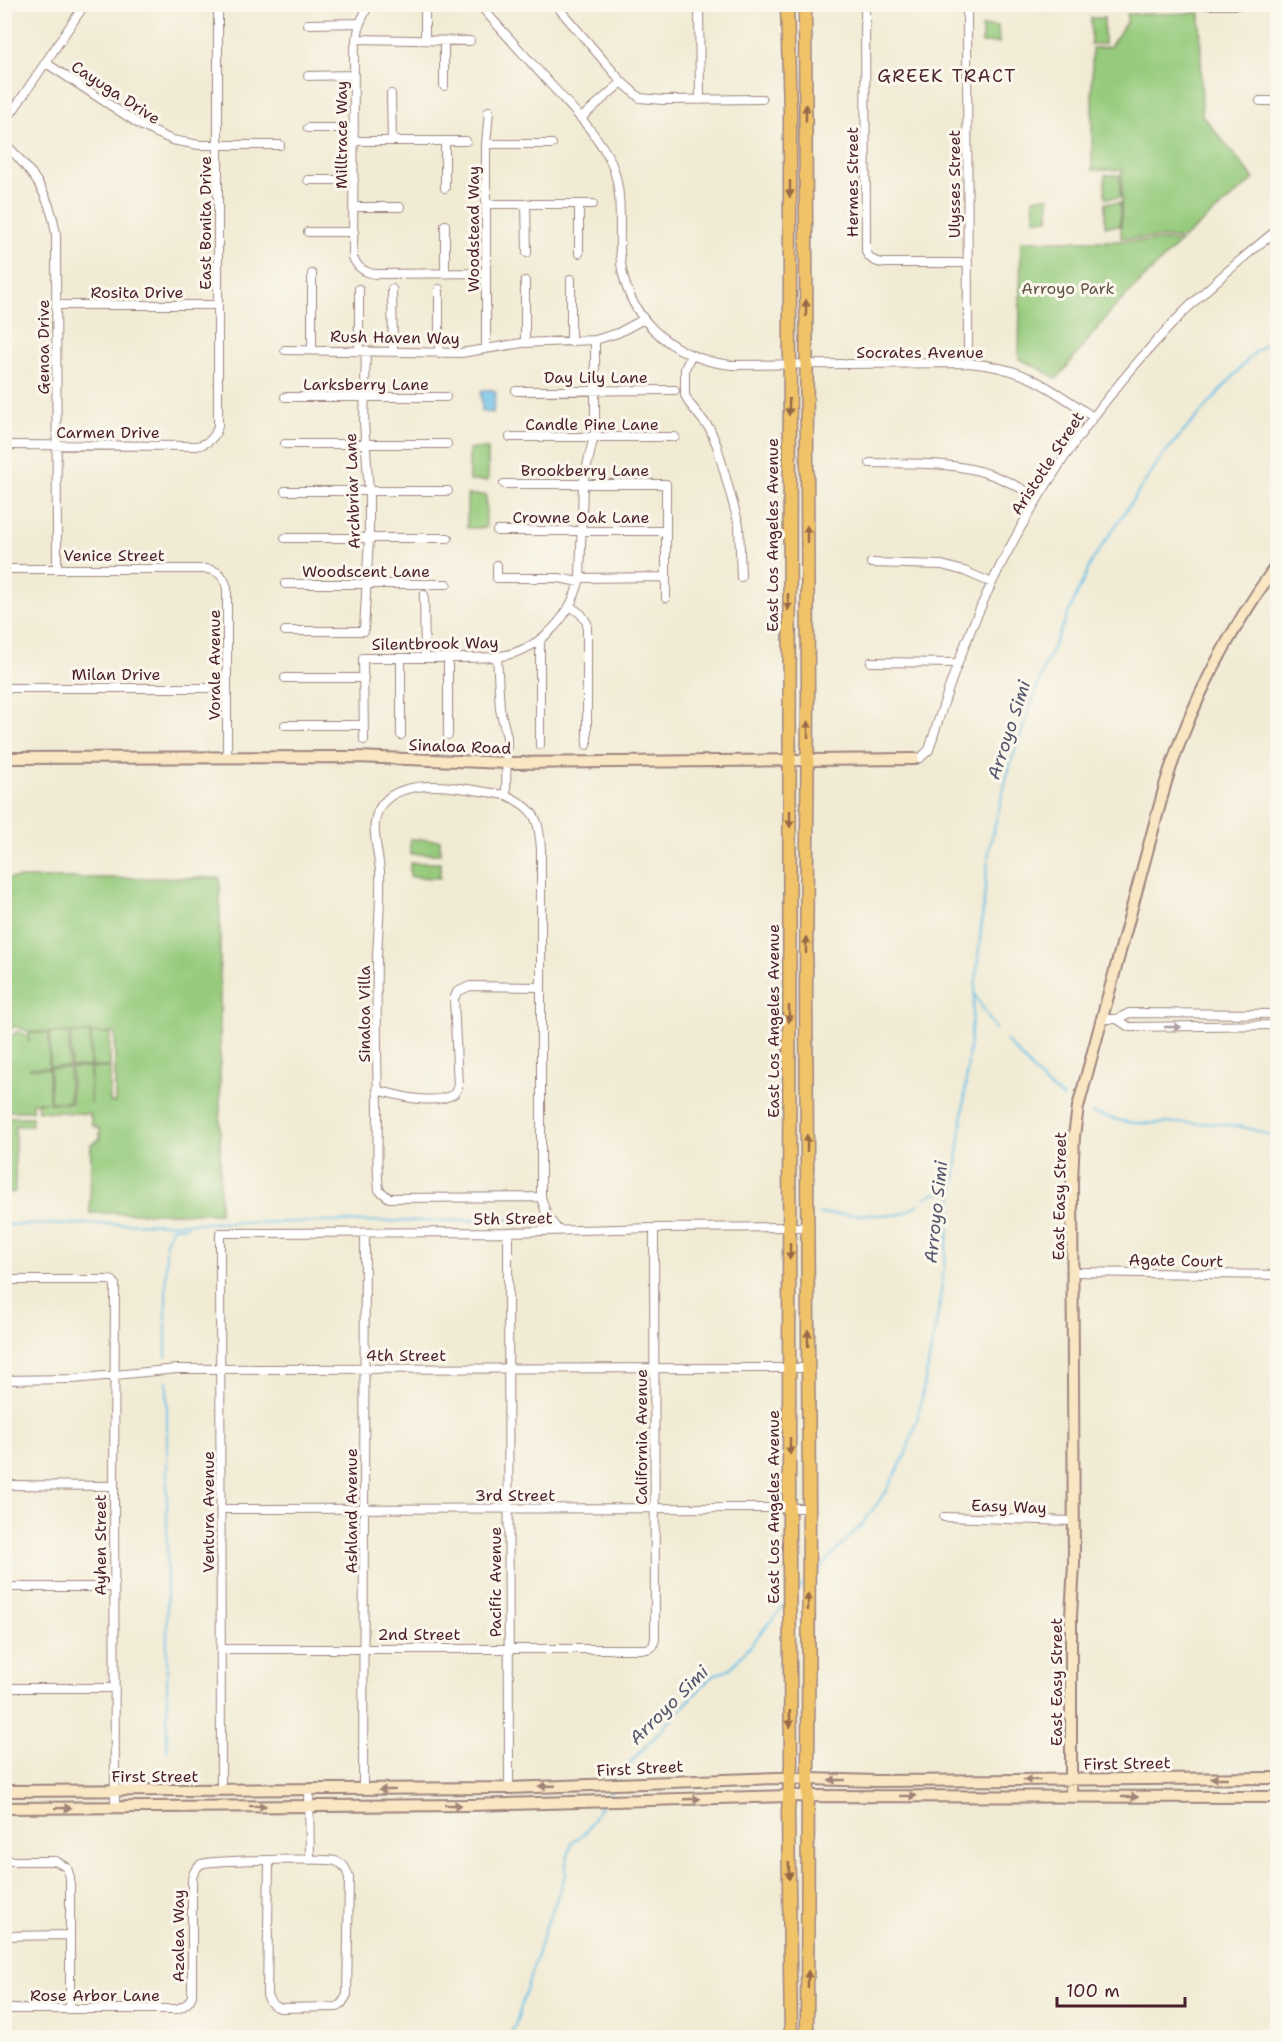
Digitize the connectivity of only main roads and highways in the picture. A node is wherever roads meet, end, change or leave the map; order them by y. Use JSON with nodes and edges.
{"nodes":[{"id":1,"x":787,"y":4,"type":"edge"},
{"id":2,"x":805,"y":4,"type":"edge"},
{"id":3,"x":1278,"y":563,"type":"edge"},
{"id":4,"x":4,"y":758,"type":"edge"},
{"id":5,"x":914,"y":759,"type":"road end"},
{"id":6,"x":790,"y":760,"type":"junction"},
{"id":7,"x":808,"y":760,"type":"junction"},
{"id":8,"x":1278,"y":1778,"type":"edge"},
{"id":9,"x":790,"y":1779,"type":"junction"},
{"id":10,"x":808,"y":1779,"type":"junction"},
{"id":11,"x":1071,"y":1779,"type":"junction"},
{"id":12,"x":4,"y":1791,"type":"edge"},
{"id":13,"x":789,"y":1796,"type":"junction"},
{"id":14,"x":808,"y":1796,"type":"junction"},
{"id":15,"x":1071,"y":1797,"type":"junction"},
{"id":16,"x":1278,"y":1797,"type":"edge"},
{"id":17,"x":4,"y":1808,"type":"edge"},
{"id":18,"x":791,"y":2037,"type":"edge"},
{"id":19,"x":807,"y":2037,"type":"edge"}],
"edges":[{"from":1,"to":6,"type":"main road","name":"East Los Angeles Avenue","one_way":true},
{"from":7,"to":2,"type":"main road","name":"East Los Angeles Avenue","one_way":true},
{"from":3,"to":11,"type":"main road","name":"East Easy Street"},
{"from":4,"to":6,"type":"main road","name":"Sinaloa Road"},
{"from":5,"to":7,"type":"main road","name":"Sinaloa Road"},
{"from":6,"to":7,"type":"main road","name":"Sinaloa Road"},
{"from":6,"to":9,"type":"main road","name":"East Los Angeles Avenue","one_way":true},
{"from":10,"to":7,"type":"main road","name":"East Los Angeles Avenue","one_way":true},
{"from":8,"to":11,"type":"main road","name":"First Street","one_way":true},
{"from":9,"to":10,"type":"main road","name":"First Street"},
{"from":9,"to":12,"type":"main road","name":"First Street","one_way":true},
{"from":9,"to":13,"type":"main road","name":"East Los Angeles Avenue"},
{"from":11,"to":10,"type":"main road","name":"First Street","one_way":true},
{"from":10,"to":14,"type":"main road","name":"East Los Angeles Avenue"},
{"from":11,"to":15,"type":"main road","name":"East Easy Street"},
{"from":13,"to":14,"type":"main road","name":"First Street"},
{"from":17,"to":13,"type":"main road","name":"First Street","one_way":true},
{"from":13,"to":18,"type":"main road","name":"East Los Angeles Avenue","one_way":true},
{"from":14,"to":15,"type":"main road","name":"First Street","one_way":true},
{"from":19,"to":14,"type":"main road","name":"East Los Angeles Avenue","one_way":true},
{"from":15,"to":16,"type":"main road","name":"First Street","one_way":true}]}
